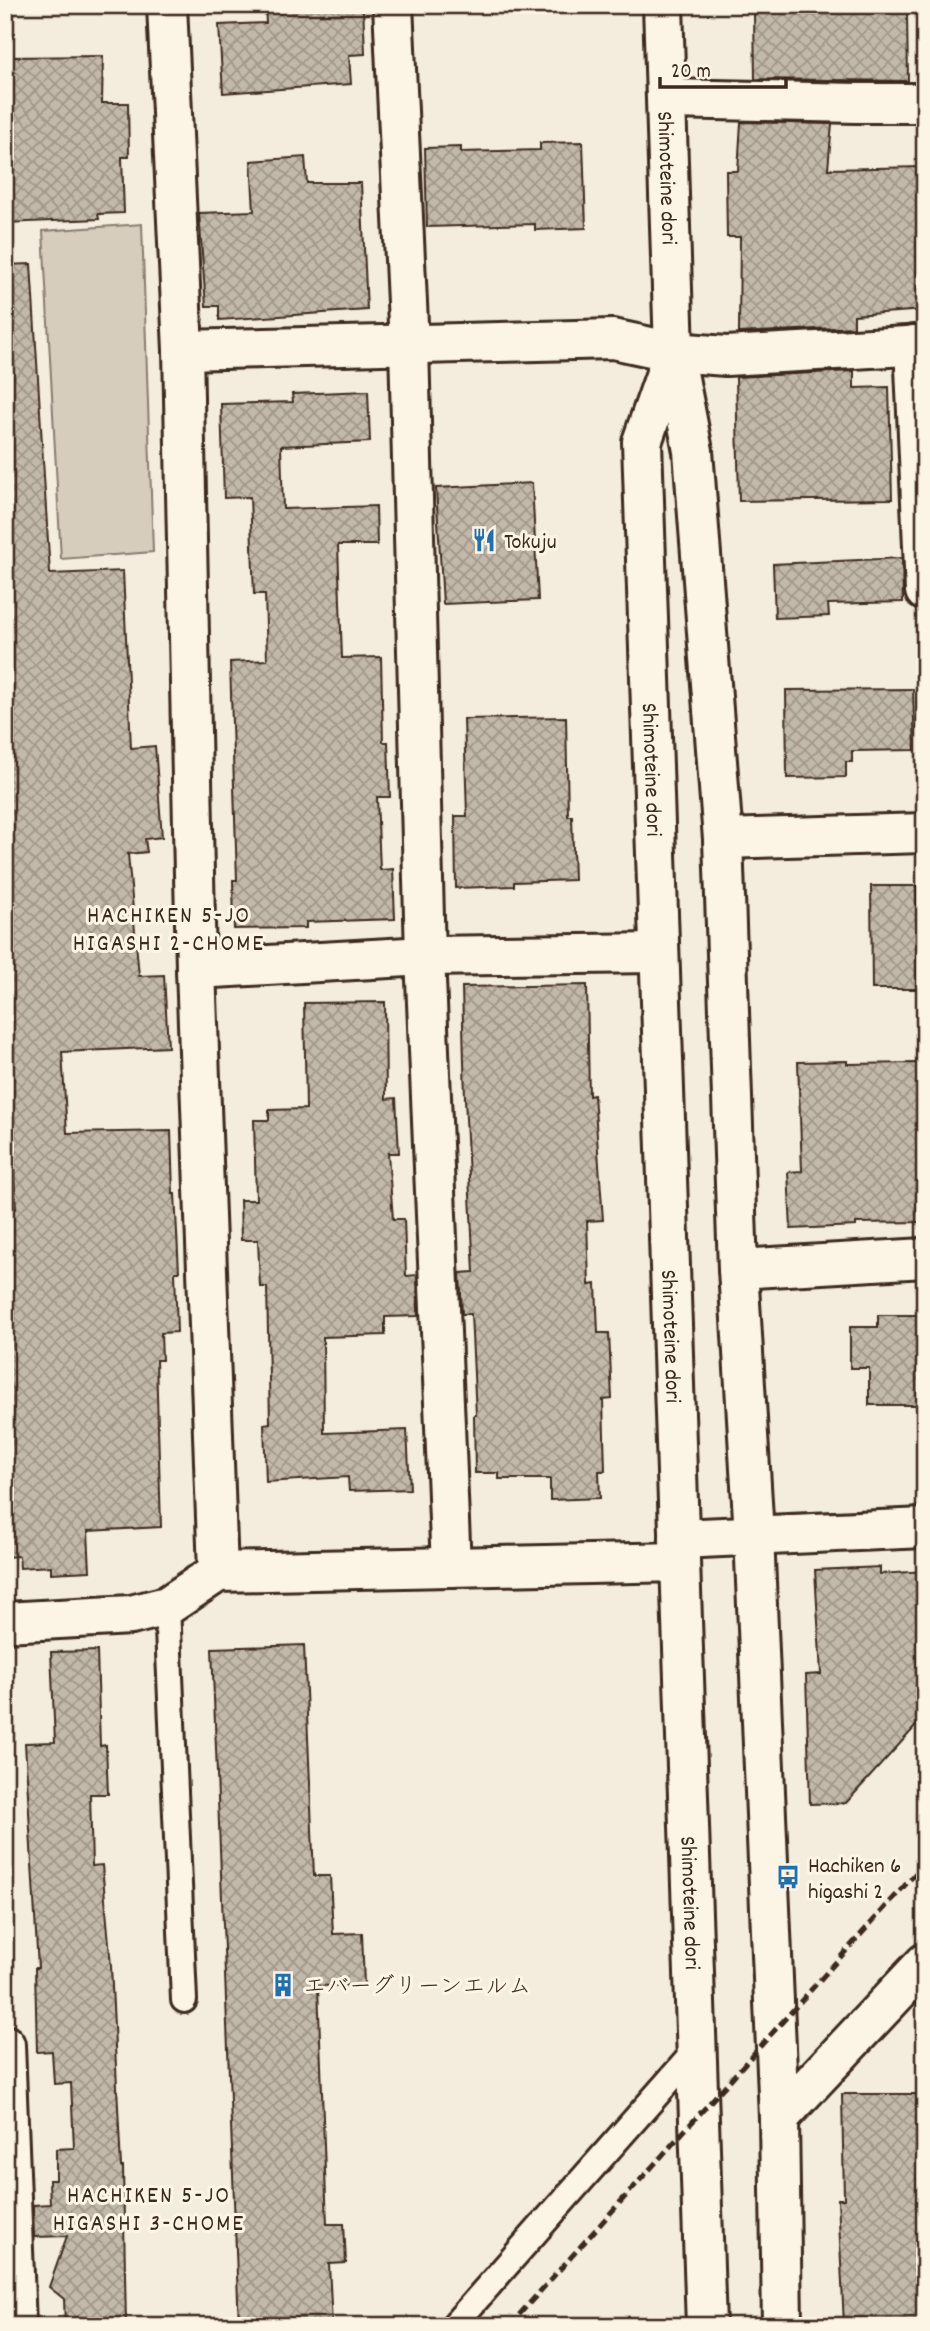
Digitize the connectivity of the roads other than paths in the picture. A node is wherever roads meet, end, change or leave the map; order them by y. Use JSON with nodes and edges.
{"nodes":[{"id":1,"x":167,"y":5,"type":"edge"},
{"id":2,"x":393,"y":5,"type":"edge"},
{"id":3,"x":663,"y":5,"type":"edge"},
{"id":4,"x":667,"y":99,"type":"junction"},
{"id":5,"x":925,"y":103,"type":"edge"},
{"id":6,"x":409,"y":345,"type":"junction"},
{"id":7,"x":920,"y":345,"type":"edge"},
{"id":8,"x":183,"y":350,"type":"junction"},
{"id":9,"x":674,"y":352,"type":"junction"},
{"id":10,"x":925,"y":591,"type":"edge"},
{"id":11,"x":925,"y":833,"type":"edge"},
{"id":12,"x":723,"y":839,"type":"junction"},
{"id":13,"x":659,"y":953,"type":"junction"},
{"id":14,"x":425,"y":956,"type":"junction"},
{"id":15,"x":196,"y":969,"type":"junction"},
{"id":16,"x":925,"y":1258,"type":"edge"},
{"id":17,"x":738,"y":1269,"type":"junction"},
{"id":18,"x":925,"y":1528,"type":"edge"},
{"id":19,"x":754,"y":1535,"type":"junction"},
{"id":20,"x":679,"y":1550,"type":"junction"},
{"id":21,"x":451,"y":1567,"type":"junction"},
{"id":22,"x":218,"y":1572,"type":"junction"},
{"id":23,"x":167,"y":1605,"type":"junction"},
{"id":24,"x":5,"y":1622,"type":"edge"},
{"id":25,"x":925,"y":1963,"type":"edge"},
{"id":26,"x":184,"y":2000,"type":"dead end"},
{"id":27,"x":697,"y":2049,"type":"junction"},
{"id":28,"x":6,"y":2070,"type":"edge"},
{"id":29,"x":779,"y":2118,"type":"junction"},
{"id":30,"x":10,"y":2288,"type":"edge"},
{"id":31,"x":16,"y":2326,"type":"edge"},
{"id":32,"x":453,"y":2326,"type":"edge"},
{"id":33,"x":706,"y":2326,"type":"edge"},
{"id":34,"x":782,"y":2326,"type":"edge"}],
"edges":[{"from":1,"to":8,"type":"street"},
{"from":2,"to":6,"type":"street"},
{"from":3,"to":4,"type":"street","name":"Shimoteine dori"},
{"from":4,"to":5,"type":"street"},
{"from":4,"to":9,"type":"street","name":"Shimoteine dori"},
{"from":6,"to":8,"type":"street"},
{"from":6,"to":9,"type":"street"},
{"from":6,"to":14,"type":"street"},
{"from":7,"to":9,"type":"street"},
{"from":7,"to":10,"type":"street"},
{"from":8,"to":15,"type":"street"},
{"from":9,"to":12,"type":"street","name":"Shimoteine dori"},
{"from":9,"to":13,"type":"street","name":"Shimoteine dori"},
{"from":11,"to":12,"type":"street"},
{"from":12,"to":17,"type":"street","name":"Shimoteine dori"},
{"from":13,"to":14,"type":"street"},
{"from":13,"to":20,"type":"street","name":"Shimoteine dori"},
{"from":14,"to":15,"type":"street"},
{"from":14,"to":21,"type":"street"},
{"from":15,"to":22,"type":"street"},
{"from":16,"to":17,"type":"street"},
{"from":17,"to":19,"type":"street","name":"Shimoteine dori"},
{"from":18,"to":19,"type":"street"},
{"from":19,"to":20,"type":"street"},
{"from":19,"to":29,"type":"street","name":"Shimoteine dori"},
{"from":20,"to":21,"type":"street"},
{"from":20,"to":27,"type":"street","name":"Shimoteine dori"},
{"from":21,"to":22,"type":"street"},
{"from":22,"to":23,"type":"street"},
{"from":23,"to":24,"type":"street"},
{"from":23,"to":26,"type":"lane"},
{"from":25,"to":29,"type":"street"},
{"from":27,"to":32,"type":"lane"},
{"from":27,"to":33,"type":"street","name":"Shimoteine dori"},
{"from":28,"to":30,"type":"street"},
{"from":29,"to":34,"type":"street","name":"Shimoteine dori"},
{"from":30,"to":31,"type":"street"}]}
